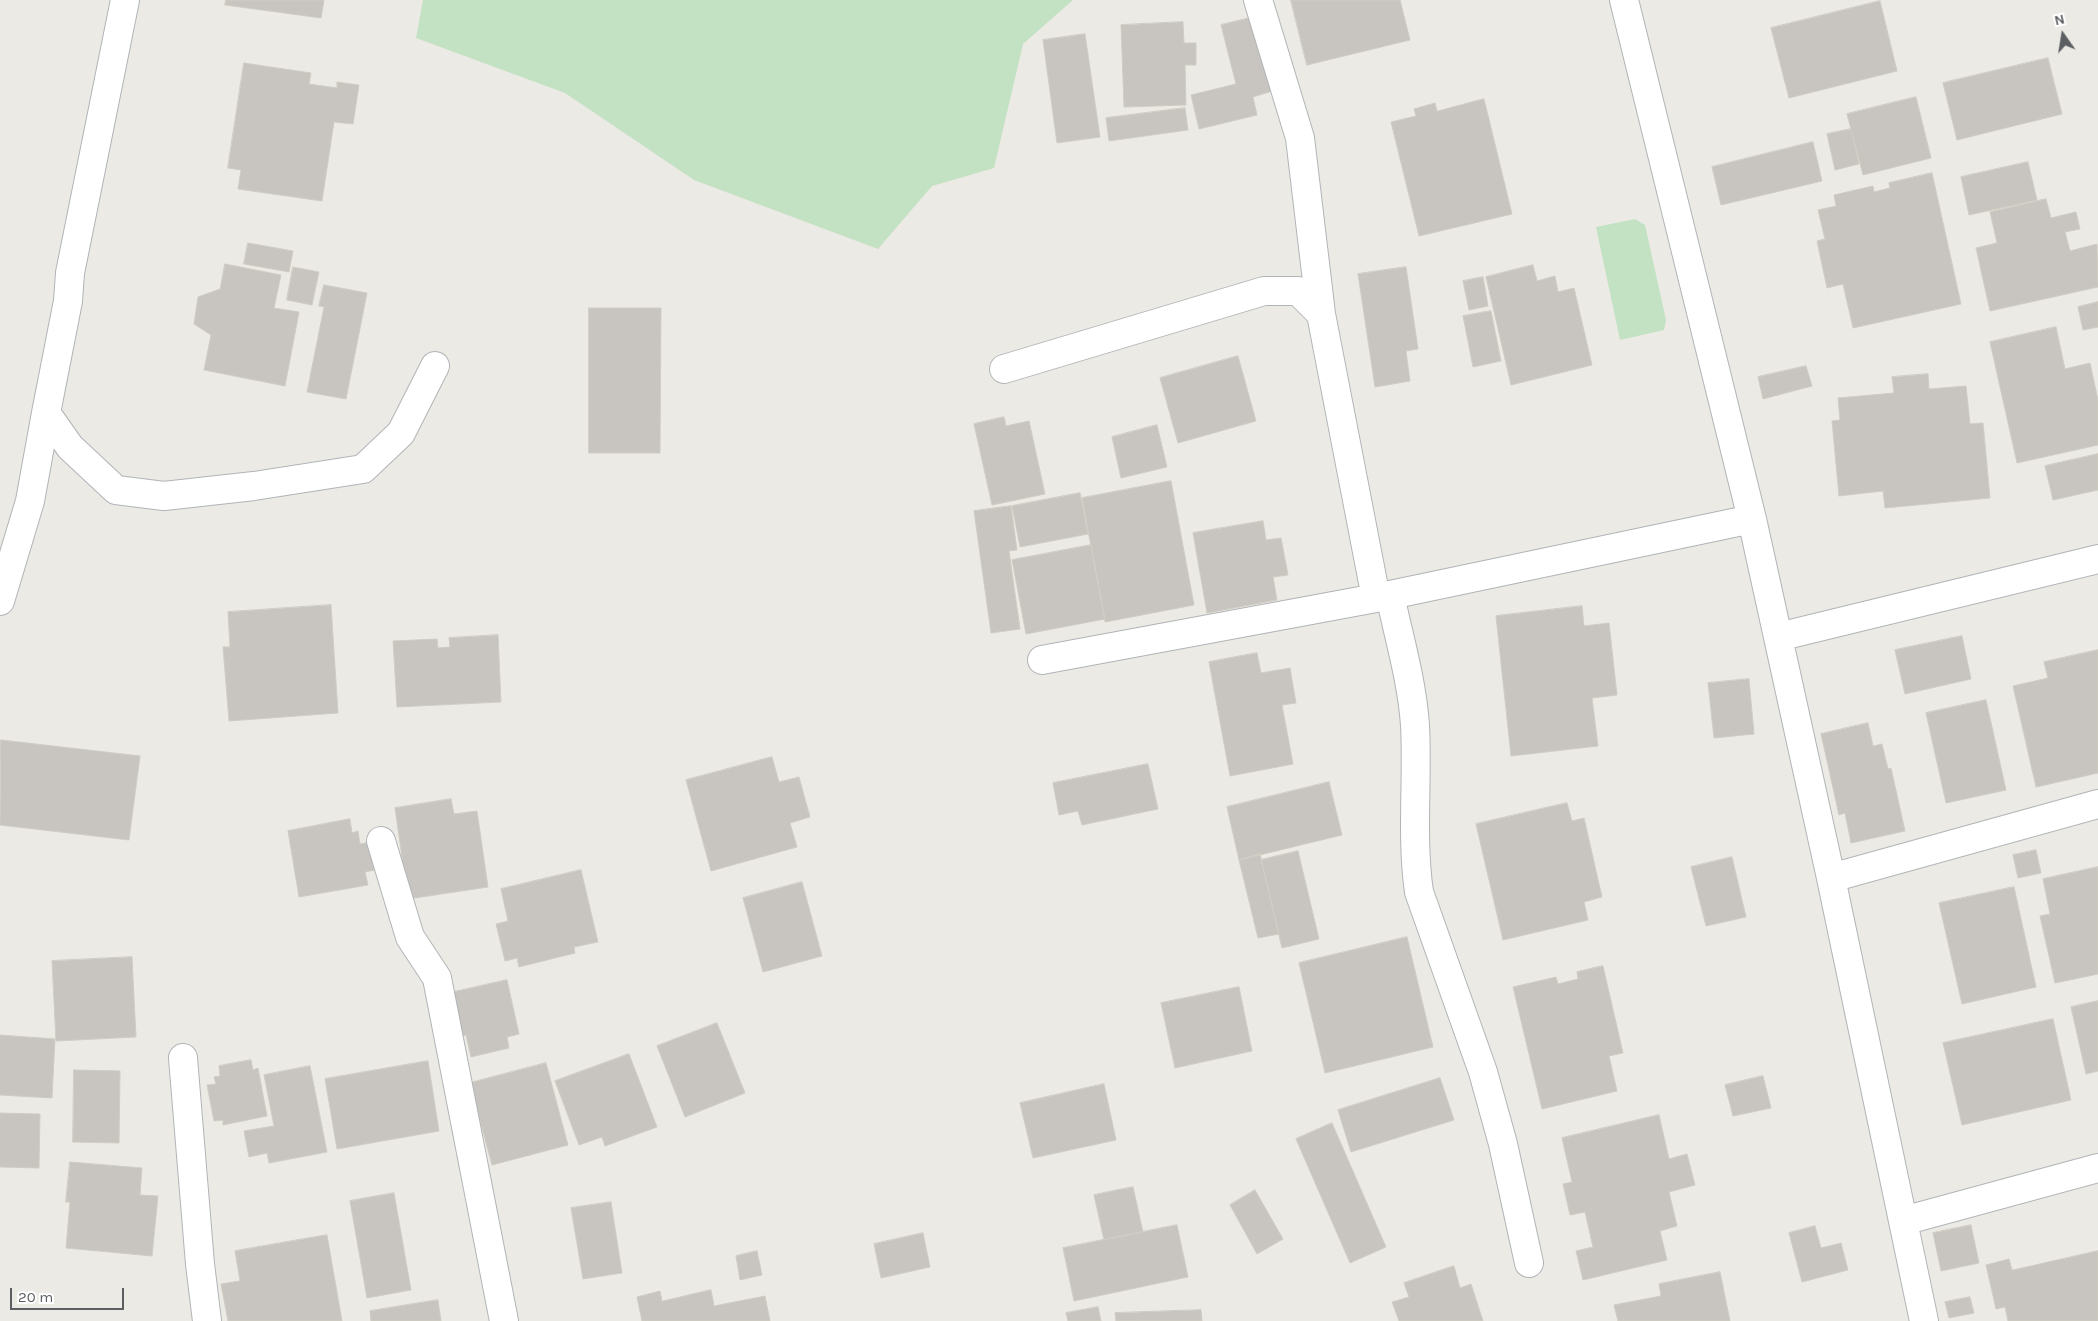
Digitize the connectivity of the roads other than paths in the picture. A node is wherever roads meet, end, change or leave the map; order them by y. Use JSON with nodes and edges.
{"nodes":[{"id":1,"x":126,"y":0,"type":"edge"},
{"id":2,"x":1258,"y":0,"type":"edge"},
{"id":3,"x":1624,"y":0,"type":"edge"},
{"id":4,"x":1321,"y":314,"type":"junction"},
{"id":5,"x":435,"y":366,"type":"dead end"},
{"id":6,"x":1004,"y":369,"type":"dead end"},
{"id":7,"x":46,"y":412,"type":"junction"},
{"id":8,"x":1752,"y":519,"type":"junction"},
{"id":9,"x":2098,"y":559,"type":"edge"},
{"id":10,"x":1383,"y":596,"type":"junction"},
{"id":11,"x":0,"y":602,"type":"edge"},
{"id":12,"x":1778,"y":637,"type":"junction"},
{"id":13,"x":1042,"y":660,"type":"dead end"},
{"id":14,"x":2098,"y":804,"type":"edge"},
{"id":15,"x":381,"y":841,"type":"dead end"},
{"id":16,"x":1831,"y":878,"type":"junction"},
{"id":17,"x":183,"y":1058,"type":"dead end"},
{"id":18,"x":2098,"y":1168,"type":"edge"},
{"id":19,"x":1903,"y":1221,"type":"junction"},
{"id":20,"x":1529,"y":1263,"type":"dead end"},
{"id":21,"x":207,"y":1321,"type":"edge"},
{"id":22,"x":504,"y":1321,"type":"edge"},
{"id":23,"x":1924,"y":1321,"type":"edge"}],
"edges":[{"from":1,"to":7,"type":"street"},
{"from":2,"to":4,"type":"street"},
{"from":3,"to":8,"type":"street"},
{"from":4,"to":6,"type":"street"},
{"from":4,"to":10,"type":"street"},
{"from":5,"to":7,"type":"street"},
{"from":7,"to":11,"type":"street"},
{"from":8,"to":10,"type":"street"},
{"from":8,"to":12,"type":"street"},
{"from":9,"to":12,"type":"street"},
{"from":10,"to":13,"type":"street"},
{"from":10,"to":20,"type":"street"},
{"from":12,"to":16,"type":"street"},
{"from":14,"to":16,"type":"street"},
{"from":15,"to":22,"type":"street"},
{"from":16,"to":19,"type":"street"},
{"from":17,"to":21,"type":"street"},
{"from":18,"to":19,"type":"street"},
{"from":19,"to":23,"type":"street"}]}
